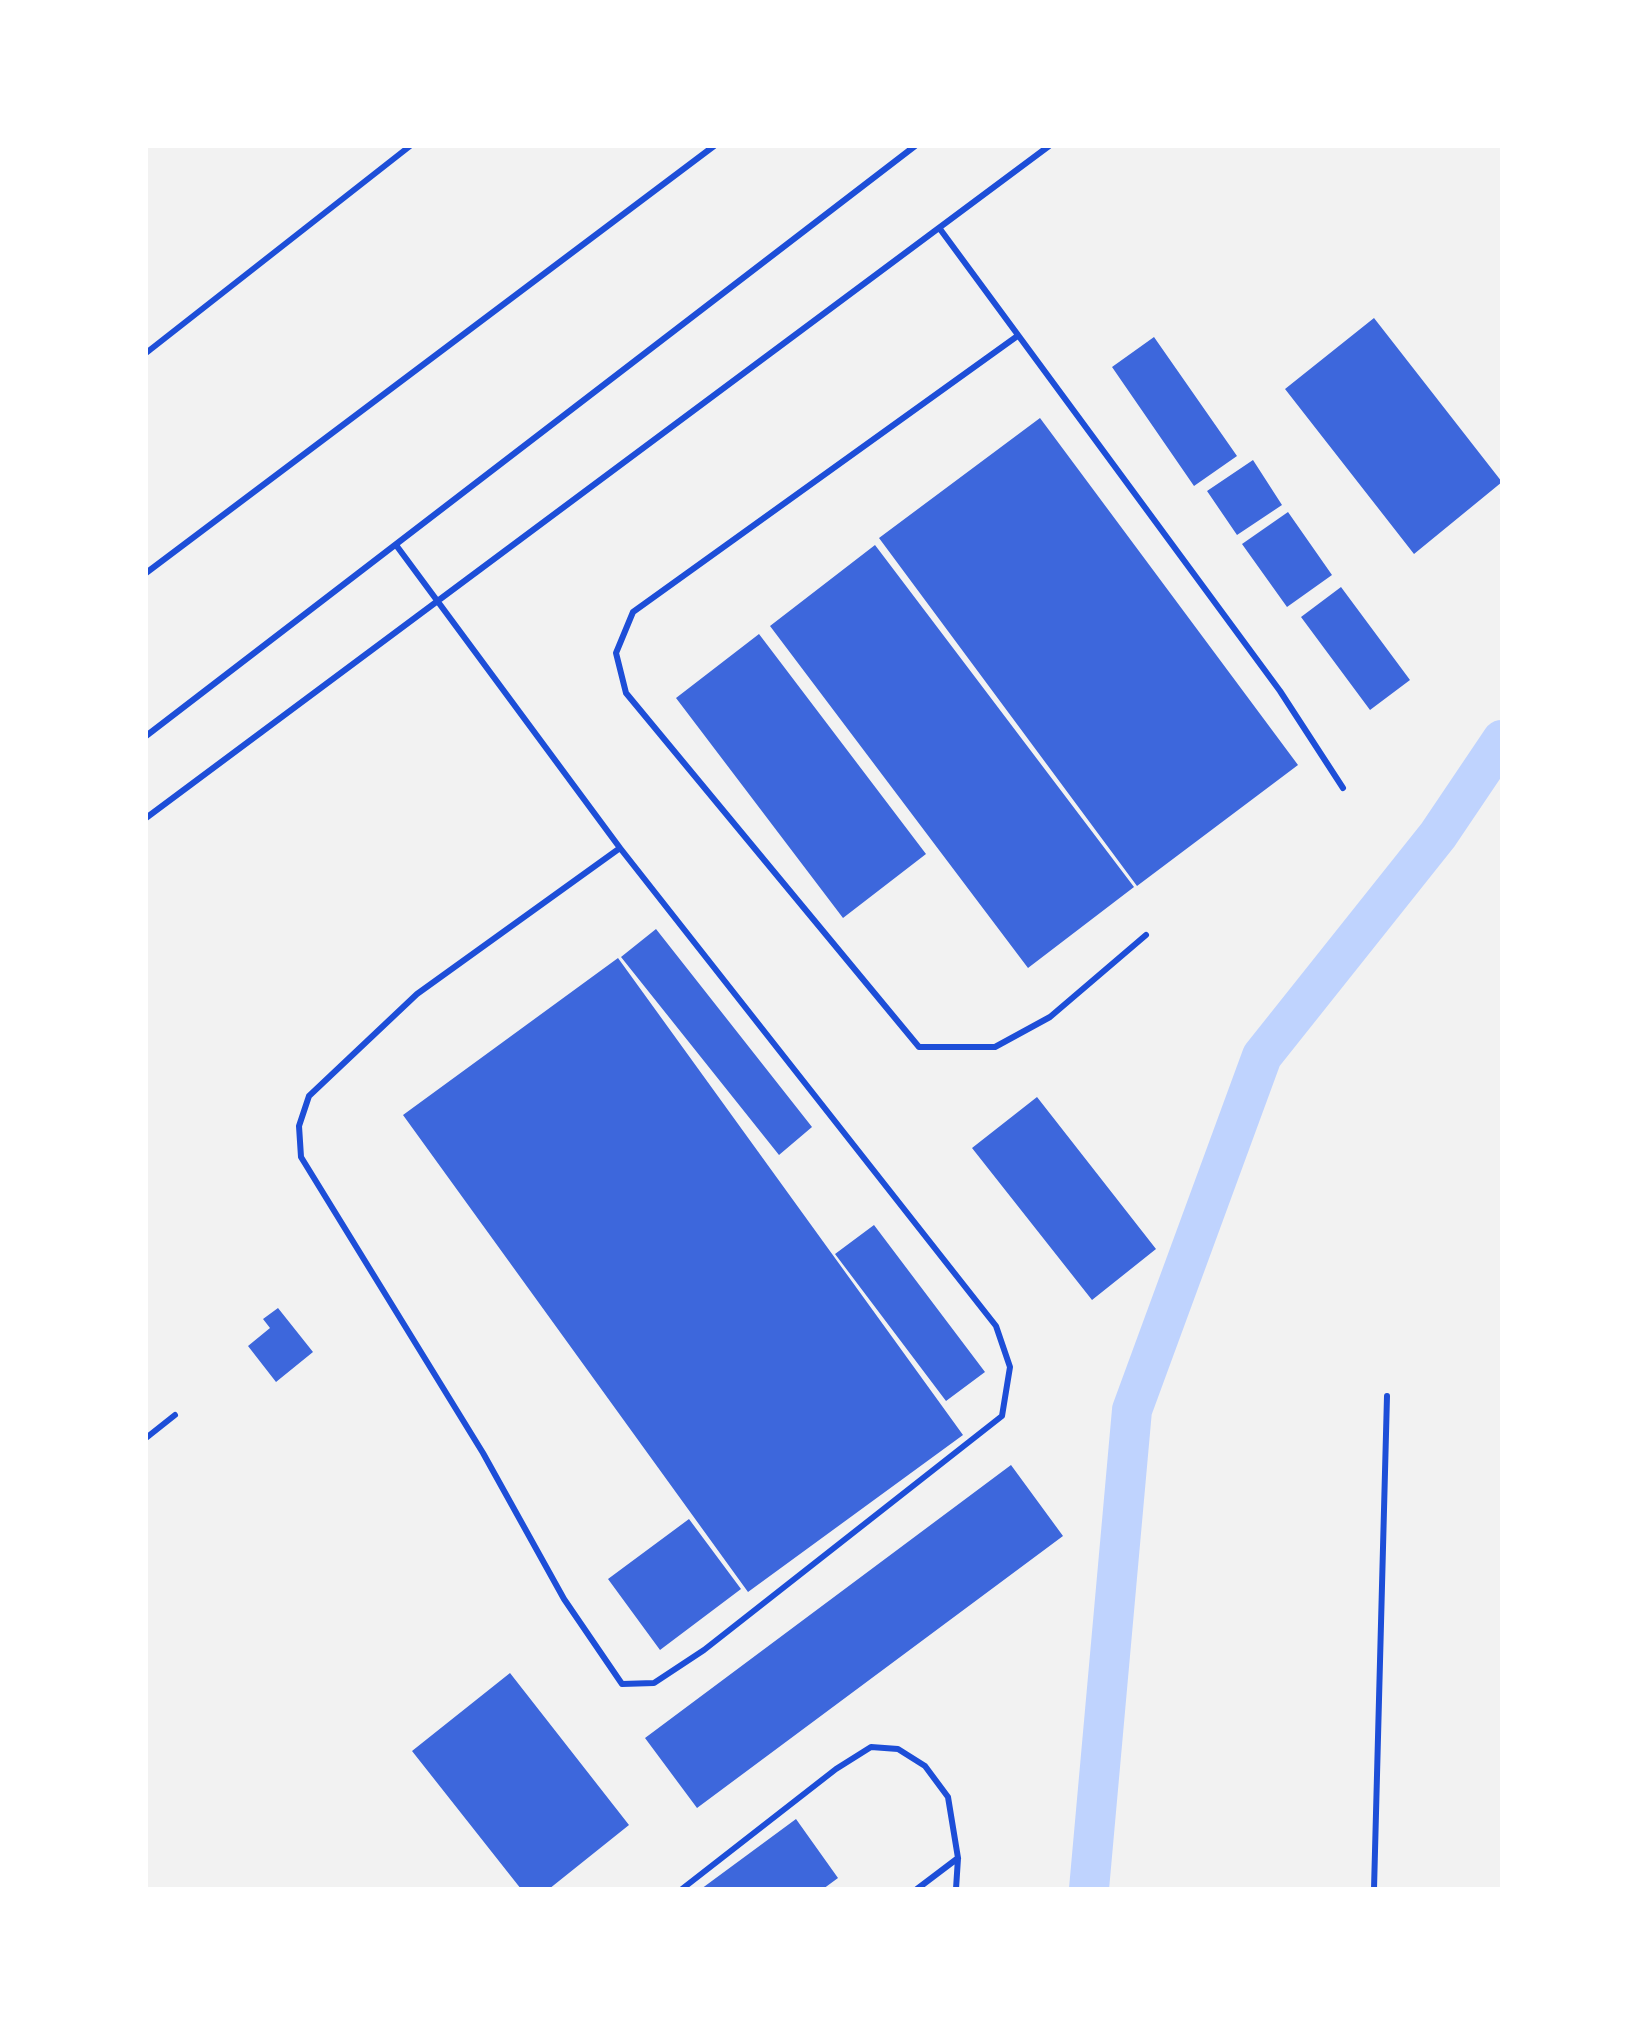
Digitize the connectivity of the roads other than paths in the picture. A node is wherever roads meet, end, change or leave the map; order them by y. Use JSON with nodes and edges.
{"nodes":[{"id":1,"x":410,"y":146,"type":"edge"},
{"id":2,"x":714,"y":146,"type":"edge"},
{"id":3,"x":915,"y":146,"type":"edge"},
{"id":4,"x":1049,"y":146,"type":"edge"},
{"id":5,"x":940,"y":229,"type":"junction"},
{"id":6,"x":1016,"y":337,"type":"junction"},
{"id":7,"x":146,"y":353,"type":"edge"},
{"id":8,"x":396,"y":545,"type":"junction"},
{"id":9,"x":146,"y":573,"type":"edge"},
{"id":10,"x":440,"y":601,"type":"junction"},
{"id":11,"x":146,"y":736,"type":"edge"},
{"id":12,"x":1343,"y":788,"type":"dead end"},
{"id":13,"x":146,"y":818,"type":"edge"},
{"id":14,"x":620,"y":848,"type":"junction"},
{"id":15,"x":1146,"y":935,"type":"dead end"},
{"id":16,"x":1387,"y":1396,"type":"dead end"},
{"id":17,"x":175,"y":1415,"type":"dead end"},
{"id":18,"x":146,"y":1438,"type":"edge"},
{"id":19,"x":958,"y":1858,"type":"junction"},
{"id":20,"x":682,"y":1889,"type":"edge"},
{"id":21,"x":917,"y":1889,"type":"edge"},
{"id":22,"x":956,"y":1889,"type":"edge"},
{"id":23,"x":1374,"y":1889,"type":"edge"}],
"edges":[{"from":1,"to":7,"type":"lane"},
{"from":2,"to":9,"type":"lane"},
{"from":3,"to":8,"type":"lane"},
{"from":4,"to":5,"type":"lane"},
{"from":5,"to":6,"type":"lane"},
{"from":5,"to":10,"type":"lane"},
{"from":6,"to":12,"type":"lane"},
{"from":6,"to":15,"type":"lane"},
{"from":8,"to":10,"type":"lane"},
{"from":8,"to":11,"type":"lane"},
{"from":10,"to":13,"type":"lane"},
{"from":10,"to":14,"type":"lane"},
{"from":14,"to":14,"type":"lane"},
{"from":16,"to":23,"type":"lane"},
{"from":17,"to":18,"type":"lane"},
{"from":19,"to":20,"type":"lane"},
{"from":19,"to":21,"type":"lane"},
{"from":19,"to":22,"type":"lane"}]}
